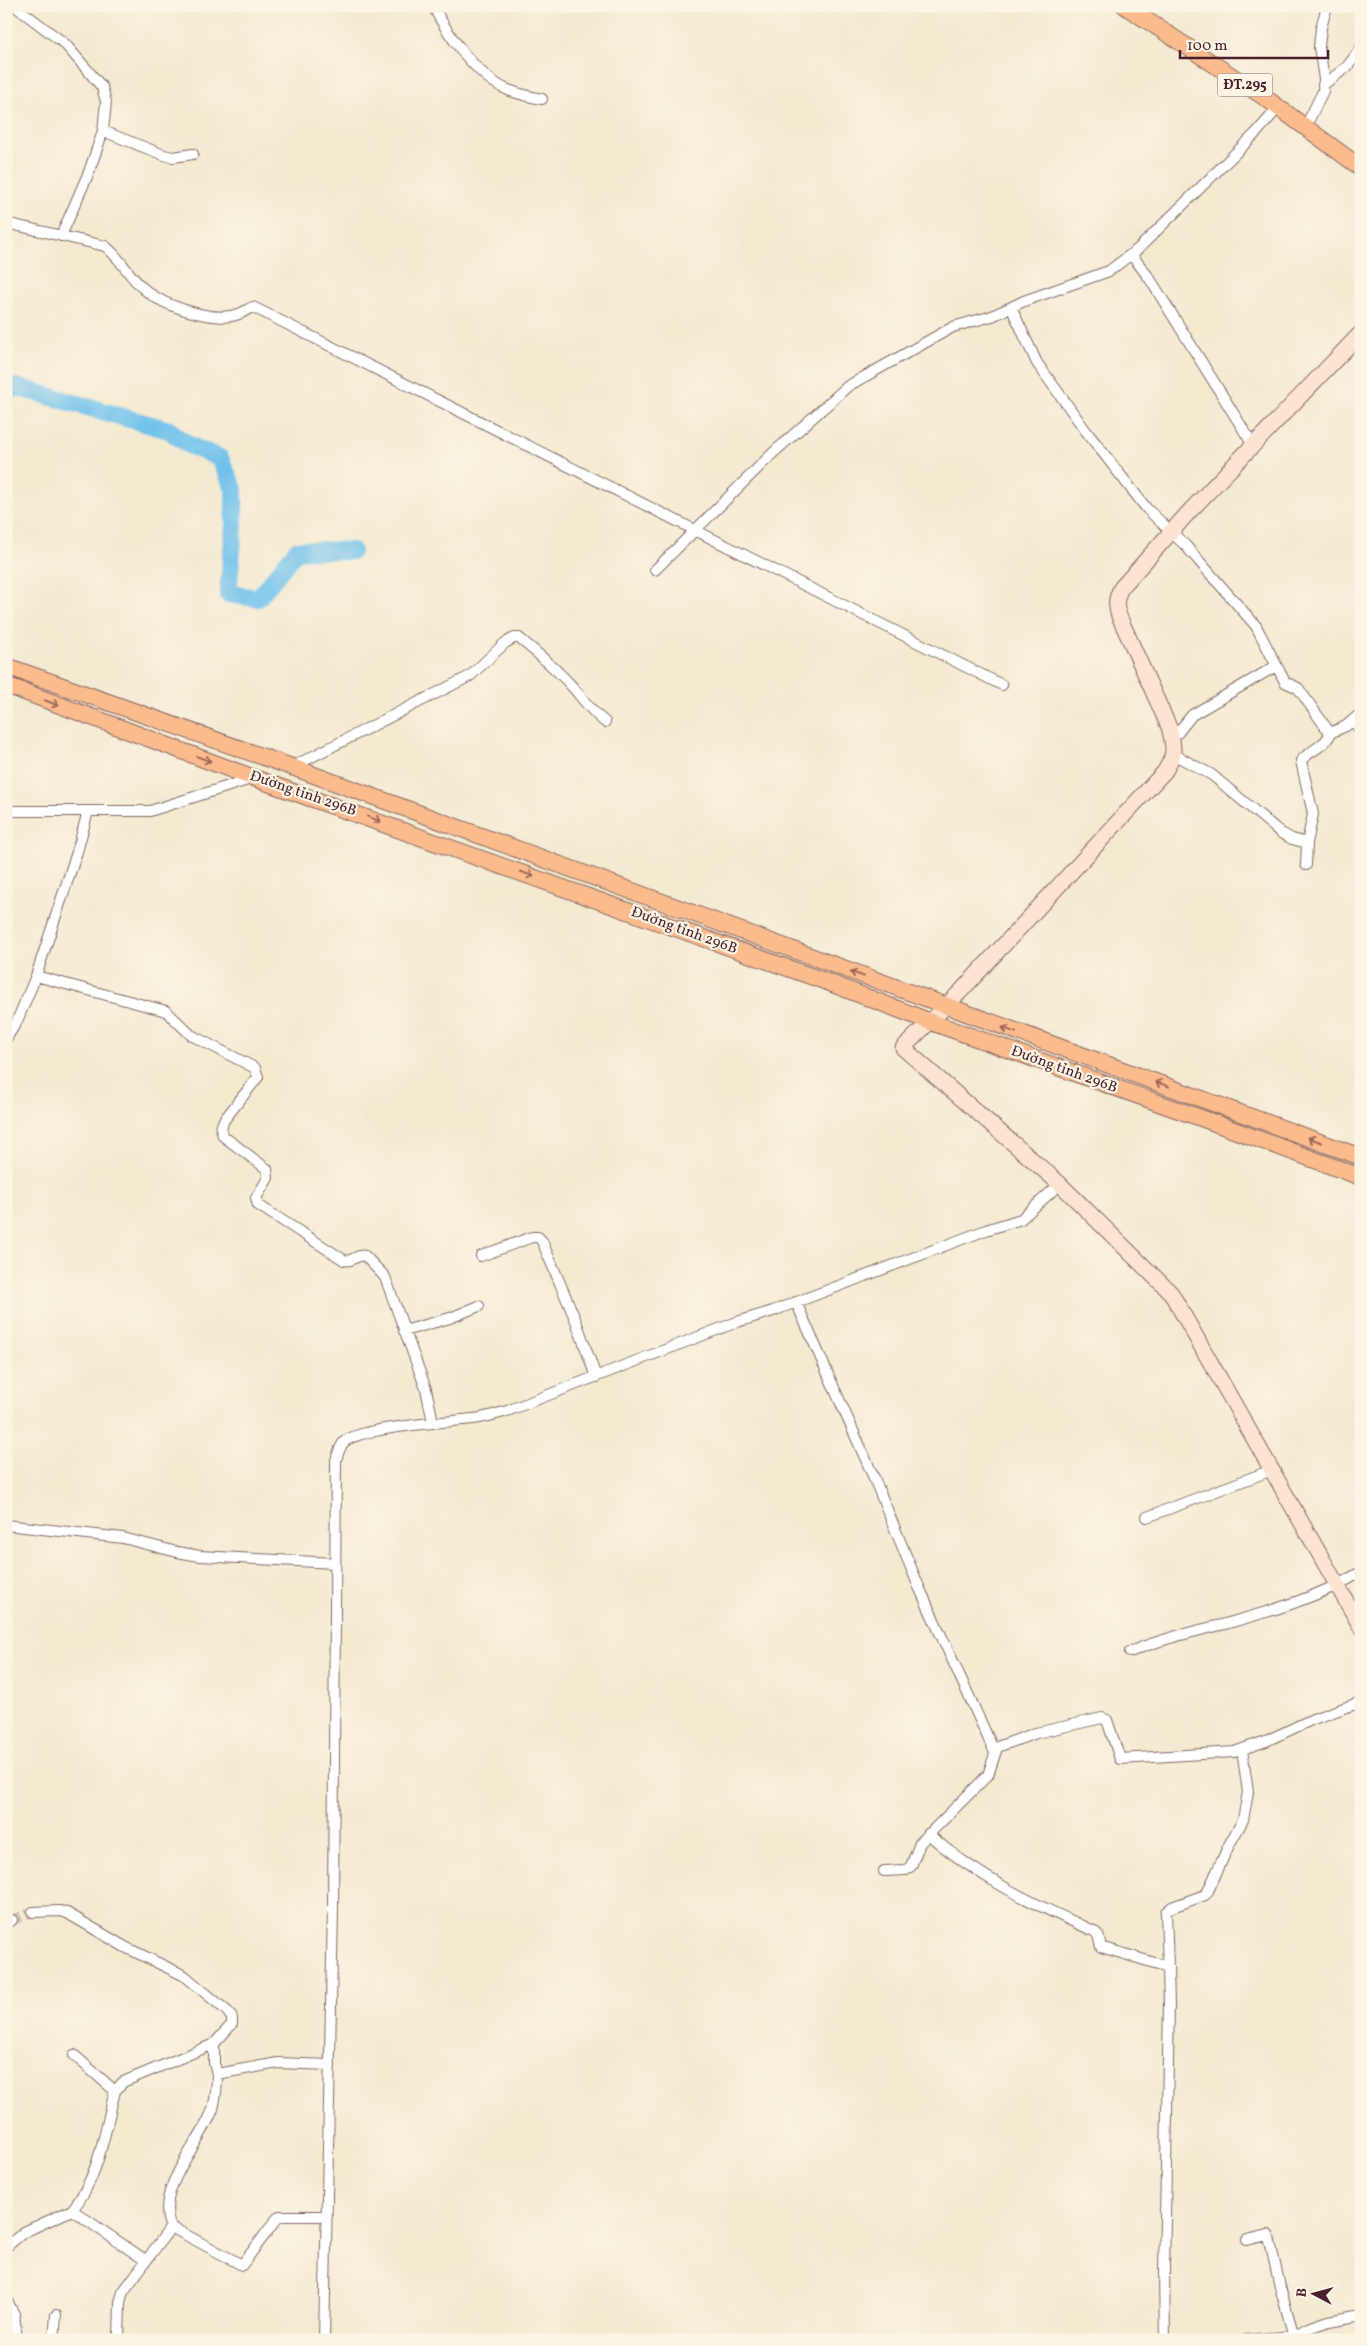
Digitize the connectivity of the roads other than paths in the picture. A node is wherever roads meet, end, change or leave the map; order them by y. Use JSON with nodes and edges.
{"nodes":[{"id":1,"x":15,"y":6,"type":"edge"},
{"id":2,"x":433,"y":6,"type":"edge"},
{"id":3,"x":1125,"y":6,"type":"edge"},
{"id":4,"x":1326,"y":6,"type":"edge"},
{"id":5,"x":1361,"y":48,"type":"edge"},
{"id":6,"x":1323,"y":84,"type":"junction"},
{"id":7,"x":542,"y":99,"type":"dead end"},
{"id":8,"x":1278,"y":108,"type":"junction"},
{"id":9,"x":1305,"y":128,"type":"junction"},
{"id":10,"x":103,"y":131,"type":"junction"},
{"id":11,"x":193,"y":154,"type":"dead end"},
{"id":12,"x":1361,"y":168,"type":"edge"},
{"id":13,"x":6,"y":223,"type":"edge"},
{"id":14,"x":61,"y":236,"type":"junction"},
{"id":15,"x":1131,"y":254,"type":"junction"},
{"id":16,"x":1011,"y":308,"type":"junction"},
{"id":17,"x":1361,"y":333,"type":"edge"},
{"id":18,"x":1253,"y":446,"type":"junction"},
{"id":19,"x":694,"y":530,"type":"junction"},
{"id":20,"x":1170,"y":533,"type":"junction"},
{"id":21,"x":655,"y":570,"type":"dead end"},
{"id":22,"x":6,"y":666,"type":"edge"},
{"id":23,"x":1276,"y":666,"type":"junction"},
{"id":24,"x":6,"y":686,"type":"edge"},
{"id":25,"x":1002,"y":686,"type":"dead end"},
{"id":26,"x":1357,"y":717,"type":"edge"},
{"id":27,"x":604,"y":722,"type":"dead end"},
{"id":28,"x":1361,"y":731,"type":"edge"},
{"id":29,"x":1330,"y":733,"type":"junction"},
{"id":30,"x":1173,"y":747,"type":"junction"},
{"id":31,"x":292,"y":767,"type":"junction"},
{"id":32,"x":254,"y":778,"type":"junction"},
{"id":33,"x":88,"y":811,"type":"junction"},
{"id":34,"x":6,"y":812,"type":"edge"},
{"id":35,"x":1306,"y":843,"type":"junction"},
{"id":36,"x":1306,"y":865,"type":"dead end"},
{"id":37,"x":36,"y":976,"type":"junction"},
{"id":38,"x":945,"y":1007,"type":"junction"},
{"id":39,"x":931,"y":1022,"type":"junction"},
{"id":40,"x":6,"y":1039,"type":"edge"},
{"id":41,"x":1361,"y":1157,"type":"edge"},
{"id":42,"x":1361,"y":1177,"type":"edge"},
{"id":43,"x":1060,"y":1184,"type":"junction"},
{"id":44,"x":481,"y":1256,"type":"dead end"},
{"id":45,"x":796,"y":1302,"type":"junction"},
{"id":46,"x":479,"y":1306,"type":"dead end"},
{"id":47,"x":404,"y":1331,"type":"junction"},
{"id":48,"x":596,"y":1377,"type":"junction"},
{"id":49,"x":434,"y":1422,"type":"junction"},
{"id":50,"x":1272,"y":1470,"type":"junction"},
{"id":51,"x":1147,"y":1517,"type":"dead end"},
{"id":52,"x":6,"y":1525,"type":"edge"},
{"id":53,"x":336,"y":1563,"type":"junction"},
{"id":54,"x":1361,"y":1572,"type":"edge"},
{"id":55,"x":1338,"y":1586,"type":"junction"},
{"id":56,"x":1361,"y":1627,"type":"edge"},
{"id":57,"x":1130,"y":1652,"type":"dead end"},
{"id":58,"x":1361,"y":1702,"type":"edge"},
{"id":59,"x":1242,"y":1750,"type":"junction"},
{"id":60,"x":995,"y":1753,"type":"junction"},
{"id":61,"x":928,"y":1834,"type":"junction"},
{"id":62,"x":884,"y":1871,"type":"dead end"},
{"id":63,"x":33,"y":1912,"type":"tunnel mouth"},
{"id":64,"x":1168,"y":1967,"type":"junction"},
{"id":65,"x":214,"y":2044,"type":"junction"},
{"id":66,"x":74,"y":2055,"type":"dead end"},
{"id":67,"x":330,"y":2065,"type":"junction"},
{"id":68,"x":218,"y":2074,"type":"junction"},
{"id":69,"x":115,"y":2091,"type":"junction"},
{"id":70,"x":72,"y":2210,"type":"junction"},
{"id":71,"x":327,"y":2216,"type":"junction"},
{"id":72,"x":171,"y":2226,"type":"junction"},
{"id":73,"x":1247,"y":2240,"type":"dead end"},
{"id":74,"x":6,"y":2247,"type":"edge"},
{"id":75,"x":145,"y":2260,"type":"junction"},
{"id":76,"x":6,"y":2299,"type":"edge"},
{"id":77,"x":56,"y":2315,"type":"dead end"},
{"id":78,"x":1361,"y":2315,"type":"edge"},
{"id":79,"x":1294,"y":2338,"type":"edge"},
{"id":80,"x":17,"y":2340,"type":"edge"},
{"id":81,"x":54,"y":2340,"type":"edge"},
{"id":82,"x":119,"y":2340,"type":"edge"},
{"id":83,"x":324,"y":2340,"type":"edge"},
{"id":84,"x":1165,"y":2340,"type":"edge"},
{"id":85,"x":1246,"y":2340,"type":"edge"}],
"edges":[{"from":1,"to":10,"type":"street"},
{"from":2,"to":7,"type":"street"},
{"from":3,"to":8,"type":"main road","number":"ĐT.295"},
{"from":4,"to":6,"type":"street"},
{"from":5,"to":6,"type":"street"},
{"from":6,"to":9,"type":"street"},
{"from":8,"to":9,"type":"main road","number":"ĐT.295"},
{"from":8,"to":15,"type":"street"},
{"from":9,"to":12,"type":"main road","number":"ĐT.295"},
{"from":10,"to":11,"type":"street"},
{"from":10,"to":14,"type":"street"},
{"from":13,"to":14,"type":"street"},
{"from":14,"to":19,"type":"street"},
{"from":15,"to":16,"type":"street"},
{"from":15,"to":18,"type":"street"},
{"from":16,"to":19,"type":"street"},
{"from":16,"to":20,"type":"street"},
{"from":17,"to":18,"type":"street"},
{"from":18,"to":20,"type":"street"},
{"from":19,"to":21,"type":"street"},
{"from":19,"to":25,"type":"street"},
{"from":20,"to":23,"type":"street"},
{"from":20,"to":30,"type":"street"},
{"from":22,"to":31,"type":"main road","name":"Đường tỉnh 296B"},
{"from":23,"to":29,"type":"street"},
{"from":23,"to":30,"type":"street"},
{"from":24,"to":32,"type":"main road","name":"Đường tỉnh 296B","one_way":true},
{"from":26,"to":28,"type":"street"},
{"from":26,"to":29,"type":"street"},
{"from":27,"to":31,"type":"street"},
{"from":29,"to":35,"type":"street"},
{"from":30,"to":35,"type":"street"},
{"from":30,"to":38,"type":"street"},
{"from":38,"to":31,"type":"main road","name":"Đường tỉnh 296B","one_way":true},
{"from":32,"to":33,"type":"street"},
{"from":32,"to":39,"type":"main road","name":"Đường tỉnh 296B","one_way":true},
{"from":33,"to":34,"type":"street"},
{"from":33,"to":37,"type":"street"},
{"from":35,"to":36,"type":"street"},
{"from":37,"to":40,"type":"street"},
{"from":37,"to":47,"type":"street"},
{"from":38,"to":39,"type":"street"},
{"from":41,"to":38,"type":"main road","name":"Đường tỉnh 296B","one_way":true},
{"from":39,"to":42,"type":"main road","name":"Đường tỉnh 296B"},
{"from":39,"to":43,"type":"street"},
{"from":43,"to":45,"type":"street"},
{"from":43,"to":50,"type":"street"},
{"from":44,"to":48,"type":"street"},
{"from":45,"to":48,"type":"street"},
{"from":45,"to":60,"type":"street"},
{"from":46,"to":47,"type":"street"},
{"from":47,"to":49,"type":"street"},
{"from":48,"to":49,"type":"street"},
{"from":49,"to":53,"type":"street"},
{"from":50,"to":51,"type":"street"},
{"from":50,"to":55,"type":"street"},
{"from":52,"to":53,"type":"street"},
{"from":53,"to":67,"type":"street"},
{"from":54,"to":55,"type":"street"},
{"from":55,"to":56,"type":"street"},
{"from":55,"to":57,"type":"street"},
{"from":58,"to":59,"type":"street"},
{"from":59,"to":60,"type":"street"},
{"from":59,"to":64,"type":"street"},
{"from":60,"to":61,"type":"street"},
{"from":61,"to":62,"type":"street"},
{"from":61,"to":64,"type":"street"},
{"from":63,"to":65,"type":"street"},
{"from":64,"to":84,"type":"street"},
{"from":65,"to":68,"type":"street"},
{"from":65,"to":69,"type":"street"},
{"from":66,"to":69,"type":"street"},
{"from":67,"to":68,"type":"street"},
{"from":67,"to":71,"type":"street"},
{"from":68,"to":72,"type":"street"},
{"from":69,"to":70,"type":"street"},
{"from":70,"to":74,"type":"street"},
{"from":70,"to":75,"type":"street"},
{"from":71,"to":72,"type":"street"},
{"from":71,"to":83,"type":"street"},
{"from":72,"to":75,"type":"street"},
{"from":73,"to":79,"type":"street"},
{"from":75,"to":82,"type":"street"},
{"from":76,"to":80,"type":"street"},
{"from":77,"to":81,"type":"street"},
{"from":78,"to":79,"type":"street"},
{"from":79,"to":85,"type":"street"}]}
